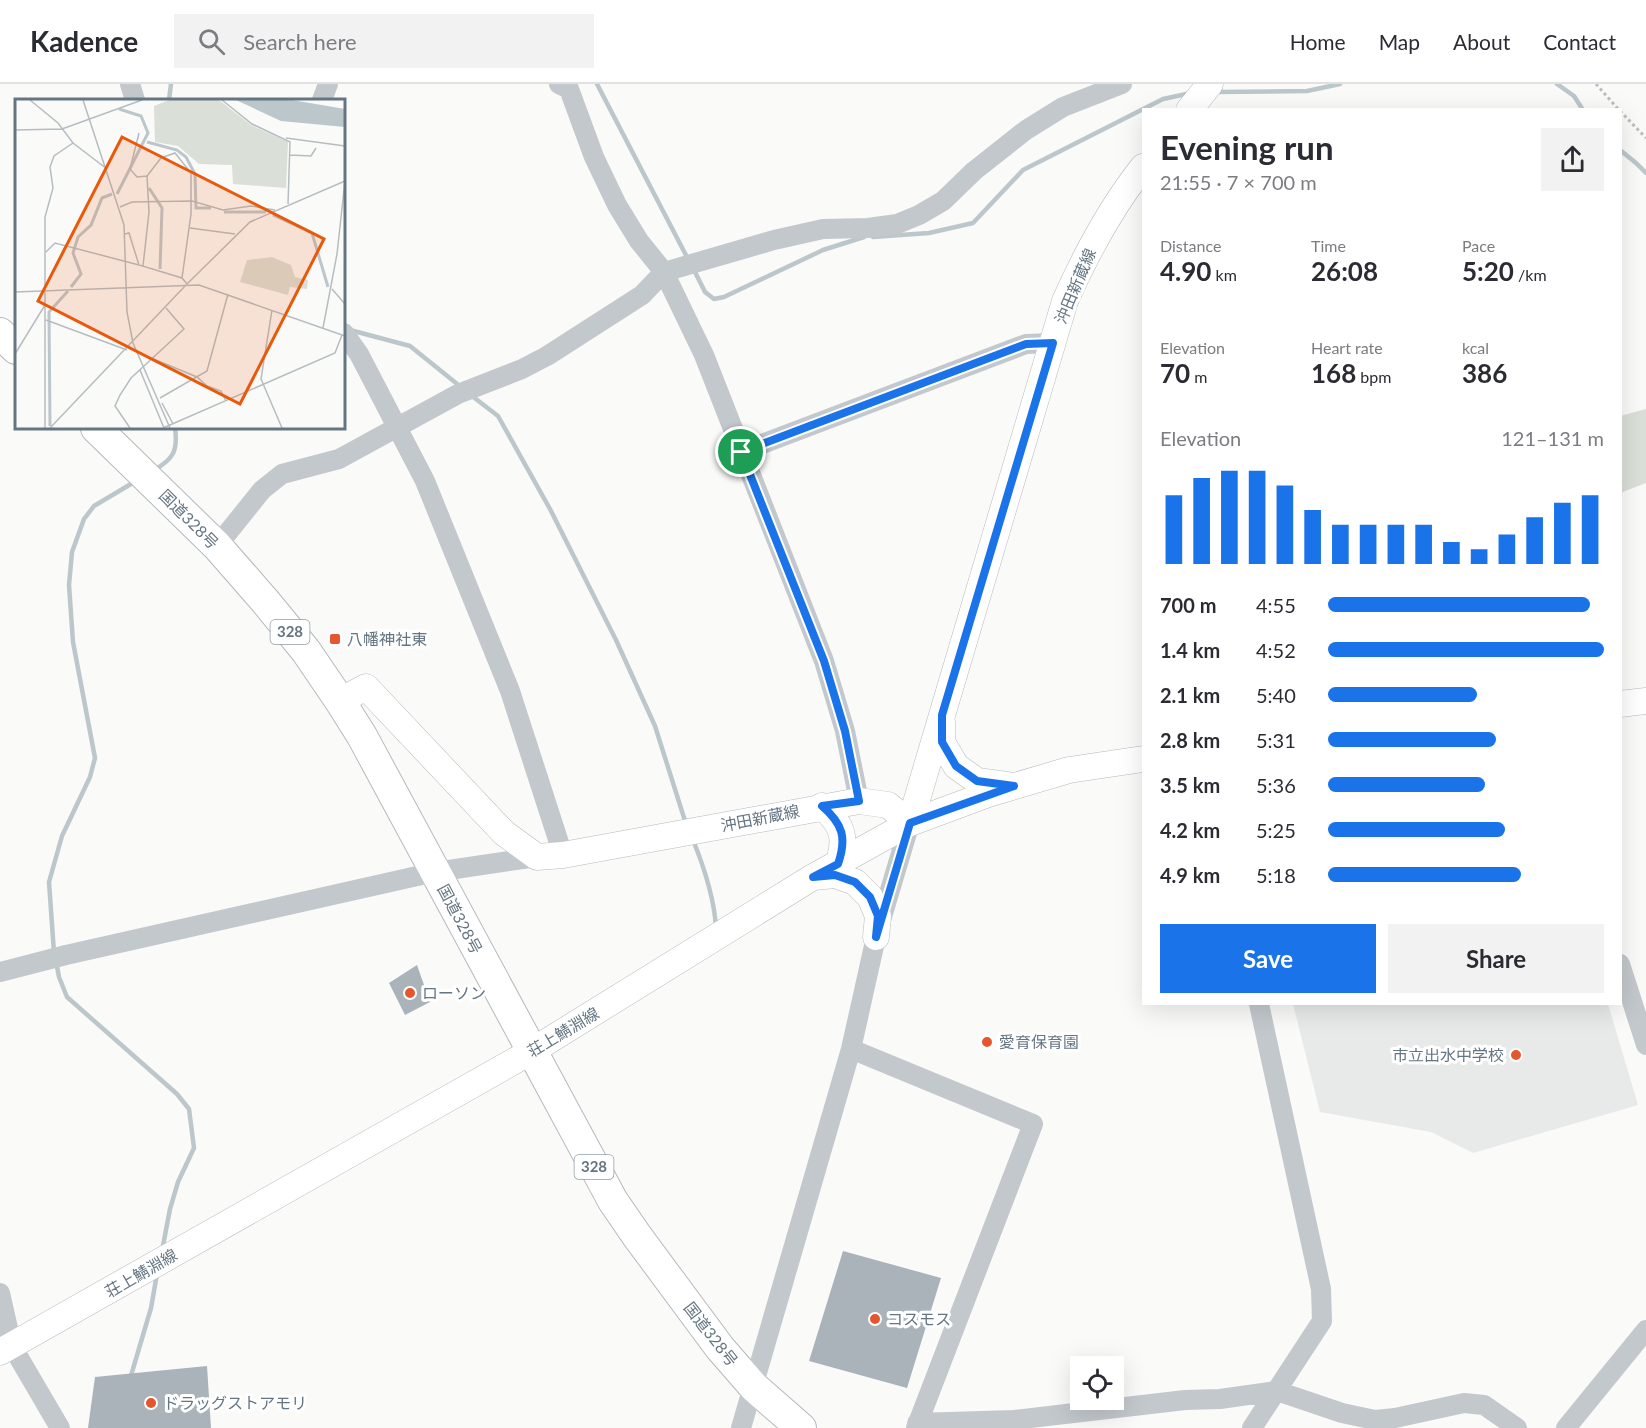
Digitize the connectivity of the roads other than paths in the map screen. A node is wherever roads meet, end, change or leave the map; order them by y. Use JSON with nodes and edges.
{"nodes":[{"id":1,"x":130,"y":84,"type":"edge"},
{"id":2,"x":328,"y":84,"type":"edge"},
{"id":3,"x":559,"y":84,"type":"edge"},
{"id":4,"x":1122,"y":84,"type":"edge"},
{"id":5,"x":1210,"y":84,"type":"edge"},
{"id":6,"x":135,"y":99,"type":"edge"},
{"id":7,"x":322,"y":99,"type":"edge"},
{"id":8,"x":1192,"y":108,"type":"edge"},
{"id":9,"x":1142,"y":168,"type":"edge"},
{"id":10,"x":664,"y":272,"type":"junction"},
{"id":11,"x":345,"y":334,"type":"edge"},
{"id":12,"x":1053,"y":343,"type":"junction"},
{"id":13,"x":397,"y":428,"type":"junction"},
{"id":14,"x":97,"y":429,"type":"edge"},
{"id":15,"x":741,"y":452,"type":"junction"},
{"id":16,"x":217,"y":546,"type":"junction"},
{"id":17,"x":1646,"y":700,"type":"edge"},
{"id":18,"x":340,"y":701,"type":"junction"},
{"id":19,"x":1622,"y":704,"type":"edge"},
{"id":20,"x":942,"y":715,"type":"junction"},
{"id":21,"x":1142,"y":759,"type":"edge"},
{"id":22,"x":1014,"y":786,"type":"junction"},
{"id":23,"x":859,"y":801,"type":"junction"},
{"id":24,"x":822,"y":806,"type":"junction"},
{"id":25,"x":910,"y":823,"type":"junction"},
{"id":26,"x":563,"y":855,"type":"junction"},
{"id":27,"x":537,"y":857,"type":"junction"},
{"id":28,"x":838,"y":864,"type":"junction"},
{"id":29,"x":435,"y":872,"type":"junction"},
{"id":30,"x":813,"y":877,"type":"junction"},
{"id":31,"x":876,"y":937,"type":"junction"},
{"id":32,"x":1622,"y":970,"type":"edge"},
{"id":33,"x":0,"y":972,"type":"edge"},
{"id":34,"x":1259,"y":1005,"type":"edge"},
{"id":35,"x":1646,"y":1045,"type":"edge"},
{"id":36,"x":851,"y":1049,"type":"junction"},
{"id":37,"x":532,"y":1051,"type":"junction"},
{"id":38,"x":0,"y":1293,"type":"edge"},
{"id":39,"x":1646,"y":1330,"type":"edge"},
{"id":40,"x":6,"y":1349,"type":"edge"},
{"id":41,"x":754,"y":1387,"type":"junction"},
{"id":42,"x":1277,"y":1391,"type":"junction"},
{"id":43,"x":916,"y":1426,"type":"edge"},
{"id":44,"x":59,"y":1427,"type":"edge"},
{"id":45,"x":741,"y":1428,"type":"edge"},
{"id":46,"x":801,"y":1428,"type":"edge"},
{"id":47,"x":1252,"y":1428,"type":"edge"},
{"id":48,"x":1517,"y":1428,"type":"edge"},
{"id":49,"x":1566,"y":1428,"type":"edge"}],
"edges":[{"from":1,"to":6,"type":"street"},
{"from":2,"to":7,"type":"street"},
{"from":3,"to":10,"type":"street"},
{"from":4,"to":10,"type":"street"},
{"from":5,"to":8,"type":"main road"},
{"from":9,"to":12,"type":"main road","name":"沖田新蔵線"},
{"from":10,"to":13,"type":"street"},
{"from":10,"to":15,"type":"street"},
{"from":11,"to":13,"type":"street"},
{"from":12,"to":15,"type":"street"},
{"from":12,"to":20,"type":"main road","name":"沖田新蔵線"},
{"from":13,"to":16,"type":"street"},
{"from":13,"to":26,"type":"street"},
{"from":14,"to":16,"type":"highway","name":"国道328号","number":"328"},
{"from":15,"to":23,"type":"street"},
{"from":16,"to":18,"type":"highway","name":"国道328号","number":"328"},
{"from":17,"to":19,"type":"main road"},
{"from":18,"to":27,"type":"main road"},
{"from":18,"to":29,"type":"highway","name":"国道328号","number":"328"},
{"from":20,"to":22,"type":"main road"},
{"from":20,"to":25,"type":"main road","name":"沖田新蔵線"},
{"from":21,"to":22,"type":"main road","name":"荘上鯖淵線"},
{"from":22,"to":25,"type":"main road","name":"荘上鯖淵線"},
{"from":23,"to":24,"type":"main road","name":"沖田新蔵線"},
{"from":23,"to":25,"type":"main road","name":"沖田新蔵線"},
{"from":24,"to":26,"type":"main road","name":"沖田新蔵線"},
{"from":24,"to":28,"type":"main road"},
{"from":25,"to":28,"type":"main road","name":"荘上鯖淵線"},
{"from":25,"to":31,"type":"street"},
{"from":26,"to":27,"type":"main road","name":"沖田新蔵線"},
{"from":27,"to":29,"type":"street"},
{"from":28,"to":30,"type":"main road","name":"荘上鯖淵線"},
{"from":29,"to":33,"type":"street"},
{"from":29,"to":37,"type":"highway","name":"国道328号","number":"328"},
{"from":30,"to":31,"type":"main road"},
{"from":30,"to":37,"type":"main road","name":"荘上鯖淵線"},
{"from":31,"to":36,"type":"street"},
{"from":32,"to":35,"type":"street"},
{"from":34,"to":42,"type":"street"},
{"from":36,"to":41,"type":"street"},
{"from":36,"to":43,"type":"street"},
{"from":37,"to":40,"type":"main road","name":"荘上鯖淵線"},
{"from":37,"to":41,"type":"highway","name":"国道328号","number":"328"},
{"from":38,"to":40,"type":"street"},
{"from":39,"to":49,"type":"street"},
{"from":40,"to":44,"type":"street"},
{"from":41,"to":45,"type":"street"},
{"from":41,"to":46,"type":"highway","name":"国道328号","number":"328"},
{"from":42,"to":43,"type":"street"},
{"from":42,"to":47,"type":"street"},
{"from":42,"to":48,"type":"street"}]}
